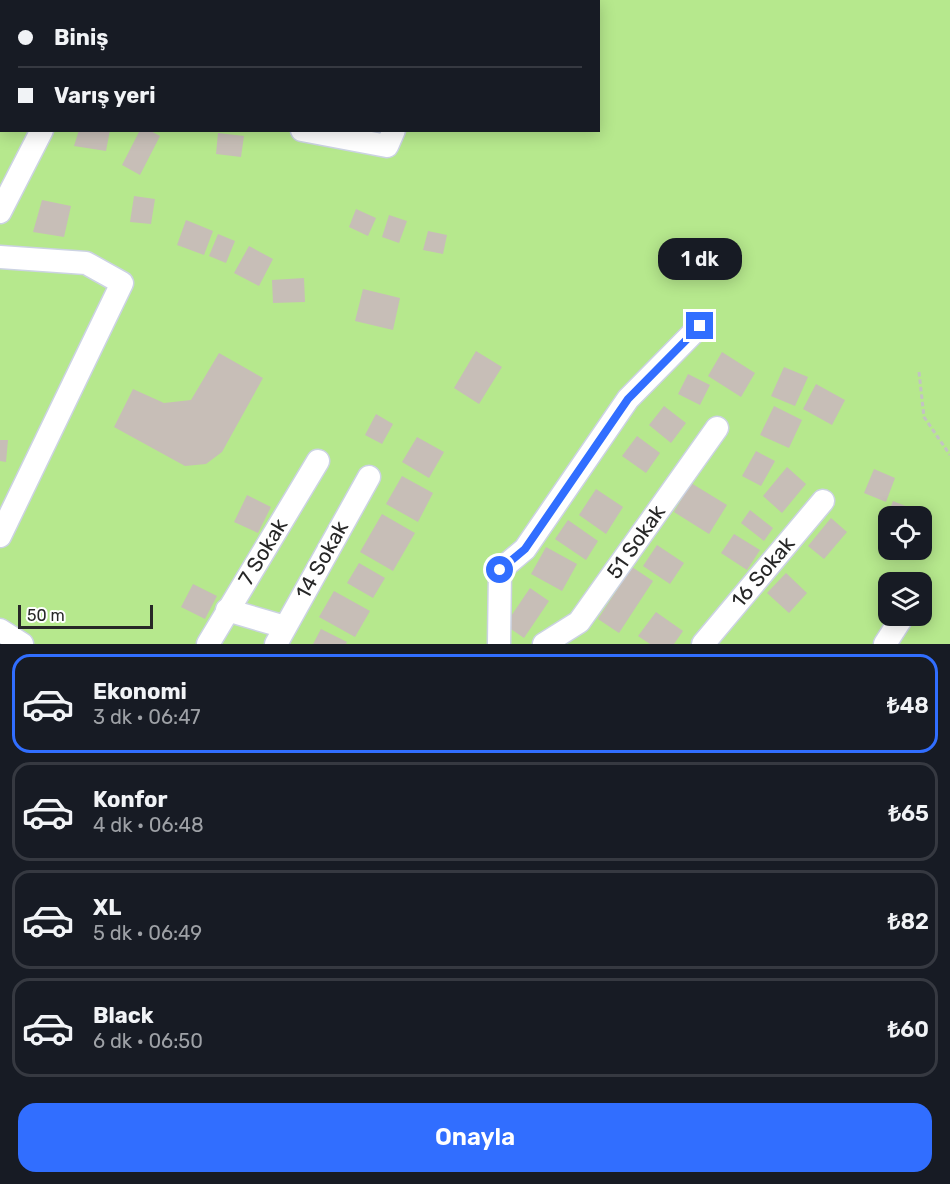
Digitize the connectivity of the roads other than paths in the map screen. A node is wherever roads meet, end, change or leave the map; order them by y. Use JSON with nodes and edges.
{"nodes":[{"id":1,"x":41,"y":132,"type":"edge"},
{"id":2,"x":313,"y":132,"type":"edge"},
{"id":3,"x":393,"y":132,"type":"edge"},
{"id":4,"x":0,"y":212,"type":"edge"},
{"id":5,"x":0,"y":257,"type":"edge"},
{"id":6,"x":700,"y":326,"type":"dead end"},
{"id":7,"x":717,"y":428,"type":"dead end"},
{"id":8,"x":318,"y":461,"type":"dead end"},
{"id":9,"x":369,"y":477,"type":"dead end"},
{"id":10,"x":823,"y":501,"type":"dead end"},
{"id":11,"x":0,"y":536,"type":"edge"},
{"id":12,"x":227,"y":610,"type":"junction"},
{"id":13,"x":897,"y":626,"type":"edge"},
{"id":14,"x":0,"y":630,"type":"edge"},
{"id":15,"x":280,"y":635,"type":"edge"},
{"id":16,"x":22,"y":644,"type":"edge"},
{"id":17,"x":208,"y":644,"type":"edge"},
{"id":18,"x":499,"y":644,"type":"edge"},
{"id":19,"x":544,"y":644,"type":"edge"},
{"id":20,"x":703,"y":644,"type":"edge"},
{"id":21,"x":885,"y":644,"type":"edge"}],
"edges":[{"from":1,"to":4,"type":"street"},
{"from":2,"to":3,"type":"street"},
{"from":5,"to":11,"type":"street"},
{"from":6,"to":18,"type":"street"},
{"from":7,"to":19,"type":"street","name":"51 Sokak"},
{"from":8,"to":12,"type":"street","name":"7 Sokak"},
{"from":9,"to":15,"type":"street","name":"14 Sokak"},
{"from":10,"to":20,"type":"street","name":"16 Sokak"},
{"from":12,"to":15,"type":"street"},
{"from":12,"to":17,"type":"street","name":"7 Sokak"},
{"from":13,"to":21,"type":"street"},
{"from":14,"to":16,"type":"street"}]}
